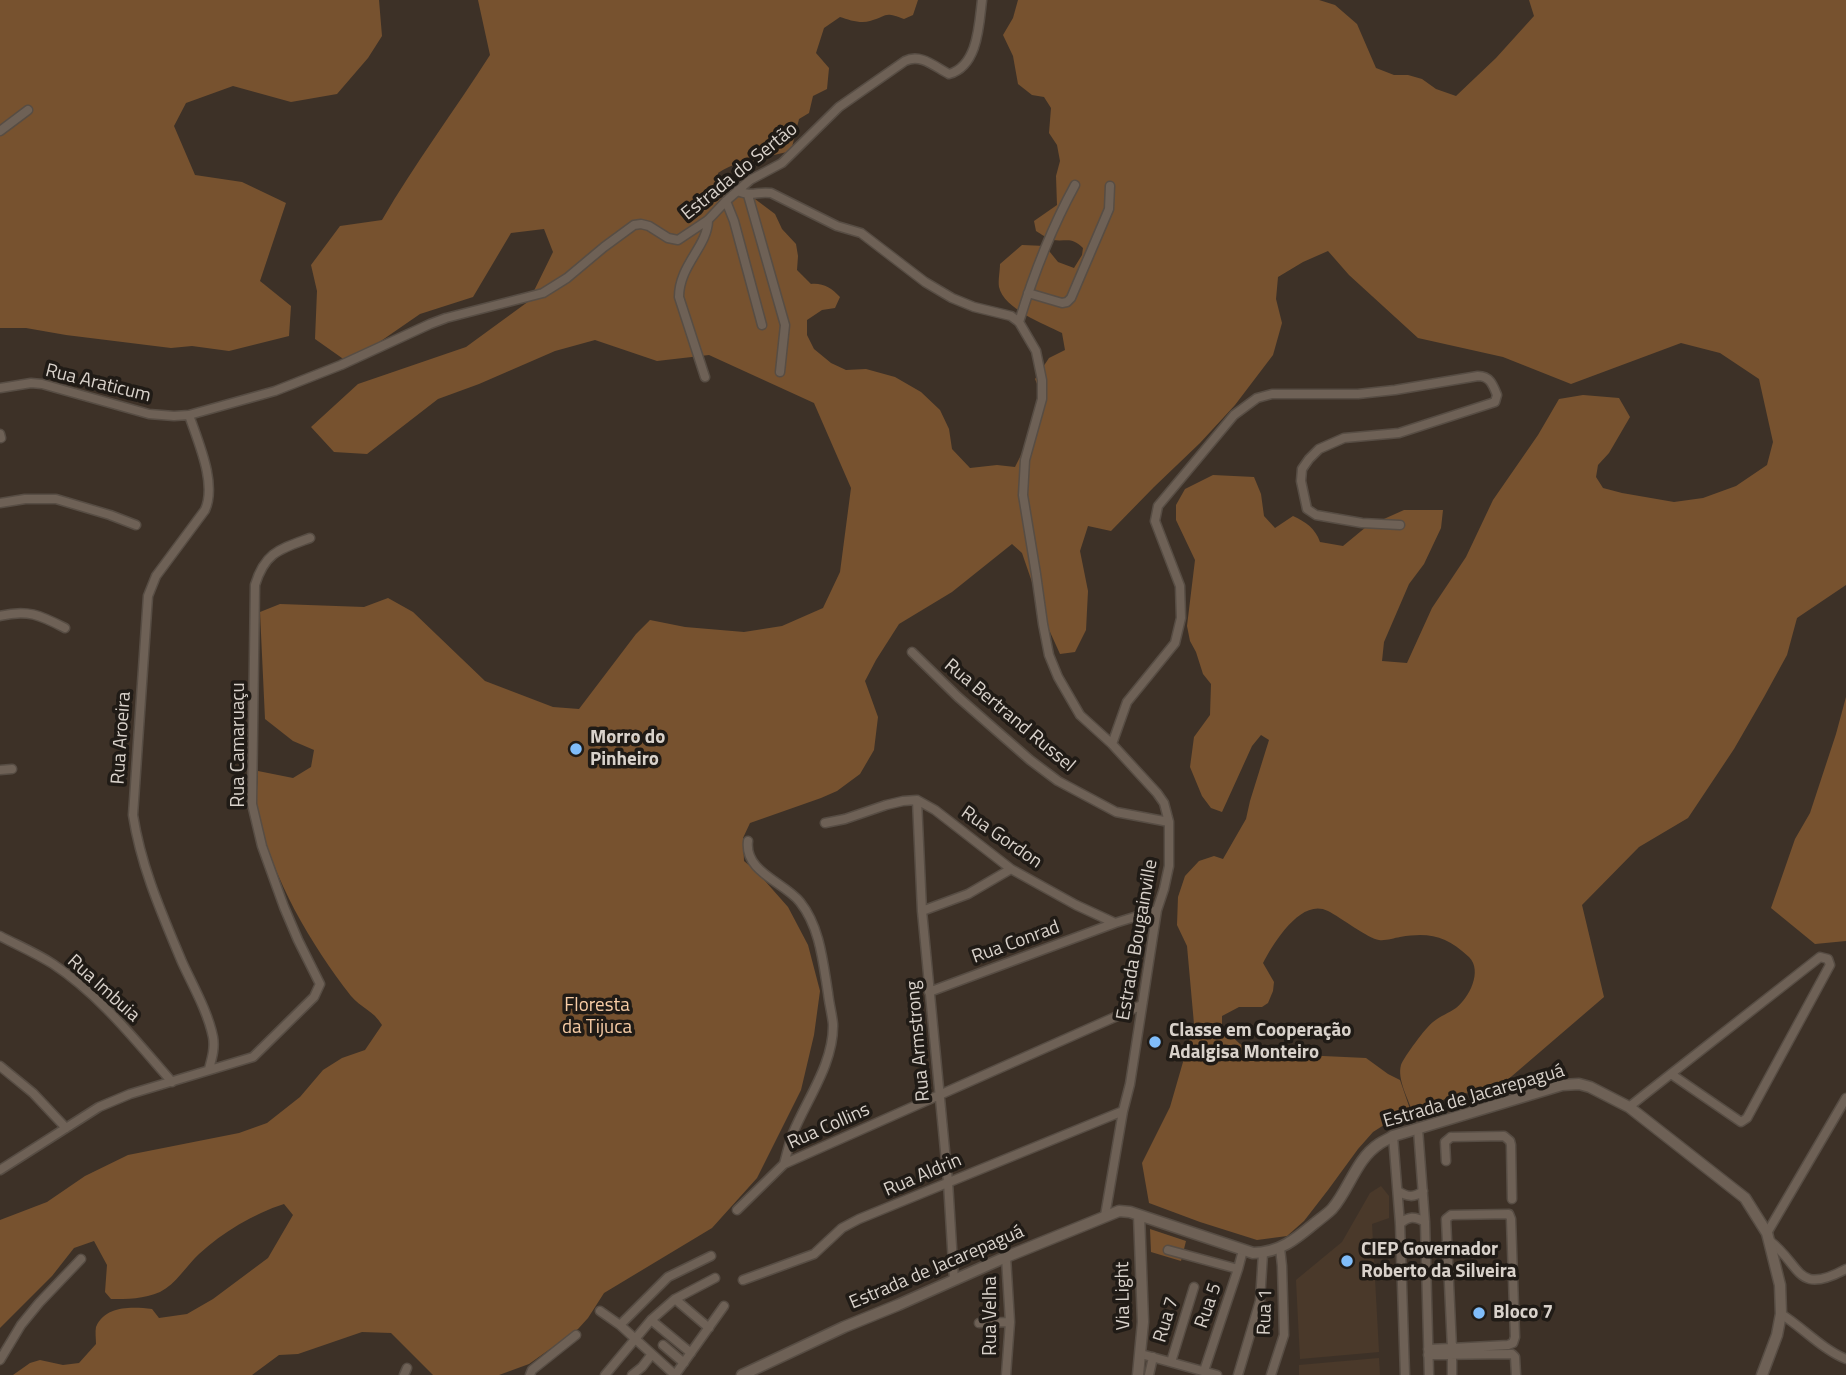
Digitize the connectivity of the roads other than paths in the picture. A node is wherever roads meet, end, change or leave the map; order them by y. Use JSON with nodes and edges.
{"nodes":[{"id":1,"x":982,"y":0,"type":"edge"},
{"id":2,"x":28,"y":110,"type":"dead end"},
{"id":3,"x":0,"y":131,"type":"edge"},
{"id":4,"x":1075,"y":185,"type":"dead end"},
{"id":5,"x":1110,"y":186,"type":"dead end"},
{"id":6,"x":737,"y":191,"type":"junction"},
{"id":7,"x":748,"y":195,"type":"junction"},
{"id":8,"x":726,"y":201,"type":"junction"},
{"id":9,"x":708,"y":220,"type":"junction"},
{"id":10,"x":1028,"y":293,"type":"junction"},
{"id":11,"x":1019,"y":322,"type":"junction"},
{"id":12,"x":762,"y":325,"type":"dead end"},
{"id":13,"x":780,"y":372,"type":"dead end"},
{"id":14,"x":705,"y":377,"type":"dead end"},
{"id":15,"x":0,"y":388,"type":"edge"},
{"id":16,"x":189,"y":415,"type":"junction"},
{"id":17,"x":0,"y":503,"type":"edge"},
{"id":18,"x":136,"y":525,"type":"dead end"},
{"id":19,"x":1401,"y":525,"type":"dead end"},
{"id":20,"x":310,"y":538,"type":"dead end"},
{"id":21,"x":0,"y":616,"type":"edge"},
{"id":22,"x":65,"y":628,"type":"dead end"},
{"id":23,"x":912,"y":652,"type":"dead end"},
{"id":24,"x":1112,"y":744,"type":"junction"},
{"id":25,"x":12,"y":769,"type":"dead end"},
{"id":26,"x":0,"y":770,"type":"edge"},
{"id":27,"x":917,"y":800,"type":"junction"},
{"id":28,"x":1170,"y":822,"type":"junction"},
{"id":29,"x":825,"y":823,"type":"dead end"},
{"id":30,"x":748,"y":841,"type":"dead end"},
{"id":31,"x":1011,"y":869,"type":"junction"},
{"id":32,"x":1157,"y":910,"type":"junction"},
{"id":33,"x":922,"y":911,"type":"junction"},
{"id":34,"x":1115,"y":923,"type":"junction"},
{"id":35,"x":0,"y":936,"type":"edge"},
{"id":36,"x":929,"y":992,"type":"junction"},
{"id":37,"x":1142,"y":1005,"type":"junction"},
{"id":38,"x":0,"y":1066,"type":"edge"},
{"id":39,"x":209,"y":1069,"type":"junction"},
{"id":40,"x":1671,"y":1074,"type":"junction"},
{"id":41,"x":172,"y":1082,"type":"junction"},
{"id":42,"x":939,"y":1095,"type":"junction"},
{"id":43,"x":1846,"y":1098,"type":"edge"},
{"id":44,"x":1629,"y":1107,"type":"junction"},
{"id":45,"x":1123,"y":1111,"type":"junction"},
{"id":46,"x":1445,"y":1120,"type":"junction"},
{"id":47,"x":66,"y":1128,"type":"junction"},
{"id":48,"x":1418,"y":1129,"type":"junction"},
{"id":49,"x":1393,"y":1136,"type":"junction"},
{"id":50,"x":1451,"y":1137,"type":"junction"},
{"id":51,"x":1446,"y":1161,"type":"dead end"},
{"id":52,"x":785,"y":1164,"type":"junction"},
{"id":53,"x":0,"y":1170,"type":"edge"},
{"id":54,"x":948,"y":1182,"type":"junction"},
{"id":55,"x":1398,"y":1191,"type":"junction"},
{"id":56,"x":1423,"y":1191,"type":"junction"},
{"id":57,"x":1512,"y":1199,"type":"dead end"},
{"id":58,"x":737,"y":1210,"type":"dead end"},
{"id":59,"x":1139,"y":1215,"type":"junction"},
{"id":60,"x":1105,"y":1216,"type":"junction"},
{"id":61,"x":1425,"y":1222,"type":"junction"},
{"id":62,"x":1400,"y":1224,"type":"junction"},
{"id":63,"x":1769,"y":1237,"type":"junction"},
{"id":64,"x":1280,"y":1248,"type":"junction"},
{"id":65,"x":1168,"y":1250,"type":"dead end"},
{"id":66,"x":1243,"y":1250,"type":"junction"},
{"id":67,"x":1263,"y":1253,"type":"junction"},
{"id":68,"x":711,"y":1256,"type":"dead end"},
{"id":69,"x":1006,"y":1257,"type":"junction"},
{"id":70,"x":81,"y":1259,"type":"dead end"},
{"id":71,"x":1238,"y":1269,"type":"junction"},
{"id":72,"x":1846,"y":1269,"type":"edge"},
{"id":73,"x":715,"y":1278,"type":"dead end"},
{"id":74,"x":743,"y":1280,"type":"dead end"},
{"id":75,"x":954,"y":1280,"type":"junction"},
{"id":76,"x":1194,"y":1287,"type":"dead end"},
{"id":77,"x":675,"y":1299,"type":"junction"},
{"id":78,"x":724,"y":1306,"type":"dead end"},
{"id":79,"x":600,"y":1311,"type":"dead end"},
{"id":80,"x":1781,"y":1314,"type":"junction"},
{"id":81,"x":650,"y":1320,"type":"junction"},
{"id":82,"x":1010,"y":1322,"type":"junction"},
{"id":83,"x":979,"y":1323,"type":"dead end"},
{"id":84,"x":620,"y":1325,"type":"junction"},
{"id":85,"x":709,"y":1328,"type":"junction"},
{"id":86,"x":576,"y":1335,"type":"dead end"},
{"id":87,"x":635,"y":1338,"type":"junction"},
{"id":88,"x":663,"y":1345,"type":"dead end"},
{"id":89,"x":1452,"y":1351,"type":"junction"},
{"id":90,"x":1428,"y":1352,"type":"junction"},
{"id":91,"x":691,"y":1353,"type":"junction"},
{"id":92,"x":652,"y":1354,"type":"junction"},
{"id":93,"x":1141,"y":1354,"type":"junction"},
{"id":94,"x":1153,"y":1357,"type":"junction"},
{"id":95,"x":1846,"y":1359,"type":"edge"},
{"id":96,"x":0,"y":1360,"type":"edge"},
{"id":97,"x":1171,"y":1362,"type":"junction"},
{"id":98,"x":684,"y":1363,"type":"junction"},
{"id":99,"x":762,"y":1365,"type":"junction"},
{"id":100,"x":1187,"y":1371,"type":"edge"},
{"id":101,"x":1204,"y":1371,"type":"junction"},
{"id":102,"x":670,"y":1373,"type":"edge"},
{"id":103,"x":530,"y":1375,"type":"edge"},
{"id":104,"x":606,"y":1375,"type":"edge"},
{"id":105,"x":632,"y":1375,"type":"edge"},
{"id":106,"x":742,"y":1375,"type":"edge"},
{"id":107,"x":755,"y":1375,"type":"edge"},
{"id":108,"x":1007,"y":1375,"type":"edge"},
{"id":109,"x":1138,"y":1375,"type":"edge"},
{"id":110,"x":1149,"y":1375,"type":"edge"},
{"id":111,"x":1217,"y":1375,"type":"edge"},
{"id":112,"x":1238,"y":1375,"type":"edge"},
{"id":113,"x":1271,"y":1375,"type":"edge"},
{"id":114,"x":1405,"y":1375,"type":"edge"},
{"id":115,"x":1429,"y":1375,"type":"edge"},
{"id":116,"x":1452,"y":1375,"type":"edge"},
{"id":117,"x":1516,"y":1375,"type":"edge"},
{"id":118,"x":1762,"y":1375,"type":"edge"}],
"edges":[{"from":1,"to":6,"type":"street","name":"Estrada do Sertão"},
{"from":2,"to":3,"type":"street"},
{"from":4,"to":10,"type":"street"},
{"from":5,"to":10,"type":"street"},
{"from":6,"to":7,"type":"street"},
{"from":6,"to":8,"type":"street","name":"Estrada do Sertão"},
{"from":7,"to":11,"type":"street"},
{"from":7,"to":13,"type":"street"},
{"from":8,"to":9,"type":"street","name":"Estrada do Sertão"},
{"from":8,"to":12,"type":"street"},
{"from":9,"to":14,"type":"street"},
{"from":9,"to":16,"type":"street","name":"Estrada do Sertão"},
{"from":10,"to":11,"type":"street"},
{"from":11,"to":24,"type":"street","name":"Estrada Bougainville"},
{"from":15,"to":16,"type":"street","name":"Rua Araticum"},
{"from":16,"to":39,"type":"street","name":"Rua Aroeira"},
{"from":17,"to":18,"type":"street"},
{"from":19,"to":24,"type":"street"},
{"from":20,"to":39,"type":"street","name":"Rua Camaruaçu"},
{"from":21,"to":22,"type":"street"},
{"from":23,"to":28,"type":"street","name":"Rua Bertrand Russel"},
{"from":24,"to":28,"type":"street","name":"Estrada Bougainville"},
{"from":25,"to":26,"type":"street"},
{"from":27,"to":29,"type":"street"},
{"from":27,"to":31,"type":"street","name":"Rua Gordon"},
{"from":27,"to":33,"type":"street","name":"Rua Armstrong"},
{"from":28,"to":32,"type":"street","name":"Estrada Bougainville"},
{"from":30,"to":52,"type":"street","name":"Rua Collins"},
{"from":31,"to":33,"type":"street"},
{"from":31,"to":34,"type":"street","name":"Rua Gordon"},
{"from":32,"to":34,"type":"street"},
{"from":32,"to":37,"type":"street","name":"Estrada Bougainville"},
{"from":33,"to":36,"type":"street","name":"Rua Armstrong"},
{"from":34,"to":36,"type":"street","name":"Rua Conrad"},
{"from":35,"to":41,"type":"street","name":"Rua Imbuia"},
{"from":36,"to":42,"type":"street","name":"Rua Armstrong"},
{"from":37,"to":42,"type":"street","name":"Rua Collins"},
{"from":37,"to":45,"type":"street","name":"Estrada Bougainville"},
{"from":38,"to":47,"type":"street"},
{"from":39,"to":41,"type":"street"},
{"from":40,"to":40,"type":"street"},
{"from":40,"to":44,"type":"street"},
{"from":41,"to":47,"type":"street"},
{"from":42,"to":52,"type":"street","name":"Rua Collins"},
{"from":42,"to":54,"type":"street","name":"Rua Armstrong"},
{"from":43,"to":63,"type":"street"},
{"from":44,"to":46,"type":"street","name":"Estrada de Jacarepaguá"},
{"from":44,"to":63,"type":"street","name":"Estrada de Jacarepaguá"},
{"from":45,"to":54,"type":"street","name":"Rua Aldrin"},
{"from":45,"to":60,"type":"street","name":"Estrada Bougainville"},
{"from":46,"to":48,"type":"street","name":"Estrada de Jacarepaguá"},
{"from":46,"to":50,"type":"street"},
{"from":47,"to":53,"type":"street"},
{"from":48,"to":49,"type":"street","name":"Estrada de Jacarepaguá"},
{"from":48,"to":56,"type":"street"},
{"from":49,"to":55,"type":"street"},
{"from":49,"to":64,"type":"street","name":"Estrada de Jacarepaguá"},
{"from":50,"to":51,"type":"street"},
{"from":50,"to":57,"type":"street"},
{"from":52,"to":58,"type":"street"},
{"from":54,"to":74,"type":"street","name":"Rua Aldrin"},
{"from":54,"to":75,"type":"street","name":"Rua Armstrong"},
{"from":55,"to":56,"type":"street"},
{"from":55,"to":62,"type":"street"},
{"from":56,"to":61,"type":"street"},
{"from":59,"to":60,"type":"street","name":"Estrada de Jacarepaguá"},
{"from":59,"to":66,"type":"street","name":"Estrada de Jacarepaguá"},
{"from":59,"to":93,"type":"street","name":"Via Light"},
{"from":60,"to":69,"type":"street","name":"Estrada de Jacarepaguá"},
{"from":61,"to":62,"type":"street"},
{"from":61,"to":90,"type":"street"},
{"from":62,"to":114,"type":"street"},
{"from":63,"to":72,"type":"street"},
{"from":63,"to":80,"type":"street","name":"Estrada de Jacarepaguá"},
{"from":64,"to":67,"type":"street","name":"Estrada de Jacarepaguá"},
{"from":64,"to":113,"type":"street","name":"Rua 1"},
{"from":65,"to":71,"type":"street"},
{"from":66,"to":67,"type":"street","name":"Estrada de Jacarepaguá"},
{"from":66,"to":71,"type":"street","name":"Rua 5"},
{"from":67,"to":112,"type":"street"},
{"from":68,"to":84,"type":"street"},
{"from":69,"to":75,"type":"street","name":"Estrada de Jacarepaguá"},
{"from":69,"to":82,"type":"street","name":"Rua Velha"},
{"from":70,"to":96,"type":"street"},
{"from":71,"to":101,"type":"street","name":"Rua 5"},
{"from":73,"to":77,"type":"street"},
{"from":75,"to":99,"type":"street","name":"Estrada de Jacarepaguá"},
{"from":76,"to":97,"type":"street","name":"Rua 7"},
{"from":77,"to":81,"type":"street"},
{"from":77,"to":85,"type":"street"},
{"from":78,"to":85,"type":"street"},
{"from":79,"to":84,"type":"street"},
{"from":80,"to":95,"type":"street"},
{"from":80,"to":118,"type":"street","name":"Estrada de Jacarepaguá"},
{"from":81,"to":87,"type":"street"},
{"from":81,"to":91,"type":"street"},
{"from":82,"to":83,"type":"street"},
{"from":82,"to":108,"type":"street","name":"Rua Velha"},
{"from":84,"to":87,"type":"street"},
{"from":85,"to":91,"type":"street"},
{"from":86,"to":103,"type":"street"},
{"from":87,"to":92,"type":"street"},
{"from":87,"to":104,"type":"street"},
{"from":88,"to":98,"type":"street"},
{"from":89,"to":89,"type":"street"},
{"from":89,"to":90,"type":"street"},
{"from":89,"to":116,"type":"street"},
{"from":89,"to":117,"type":"street"},
{"from":90,"to":115,"type":"street"},
{"from":91,"to":98,"type":"street"},
{"from":92,"to":102,"type":"street"},
{"from":92,"to":105,"type":"street"},
{"from":93,"to":94,"type":"street"},
{"from":93,"to":109,"type":"street","name":"Via Light"},
{"from":94,"to":97,"type":"street"},
{"from":94,"to":110,"type":"street"},
{"from":97,"to":100,"type":"street"},
{"from":98,"to":102,"type":"street"},
{"from":99,"to":106,"type":"street","name":"Estrada de Jacarepaguá"},
{"from":99,"to":107,"type":"street"},
{"from":100,"to":101,"type":"street"},
{"from":101,"to":111,"type":"street"}]}
